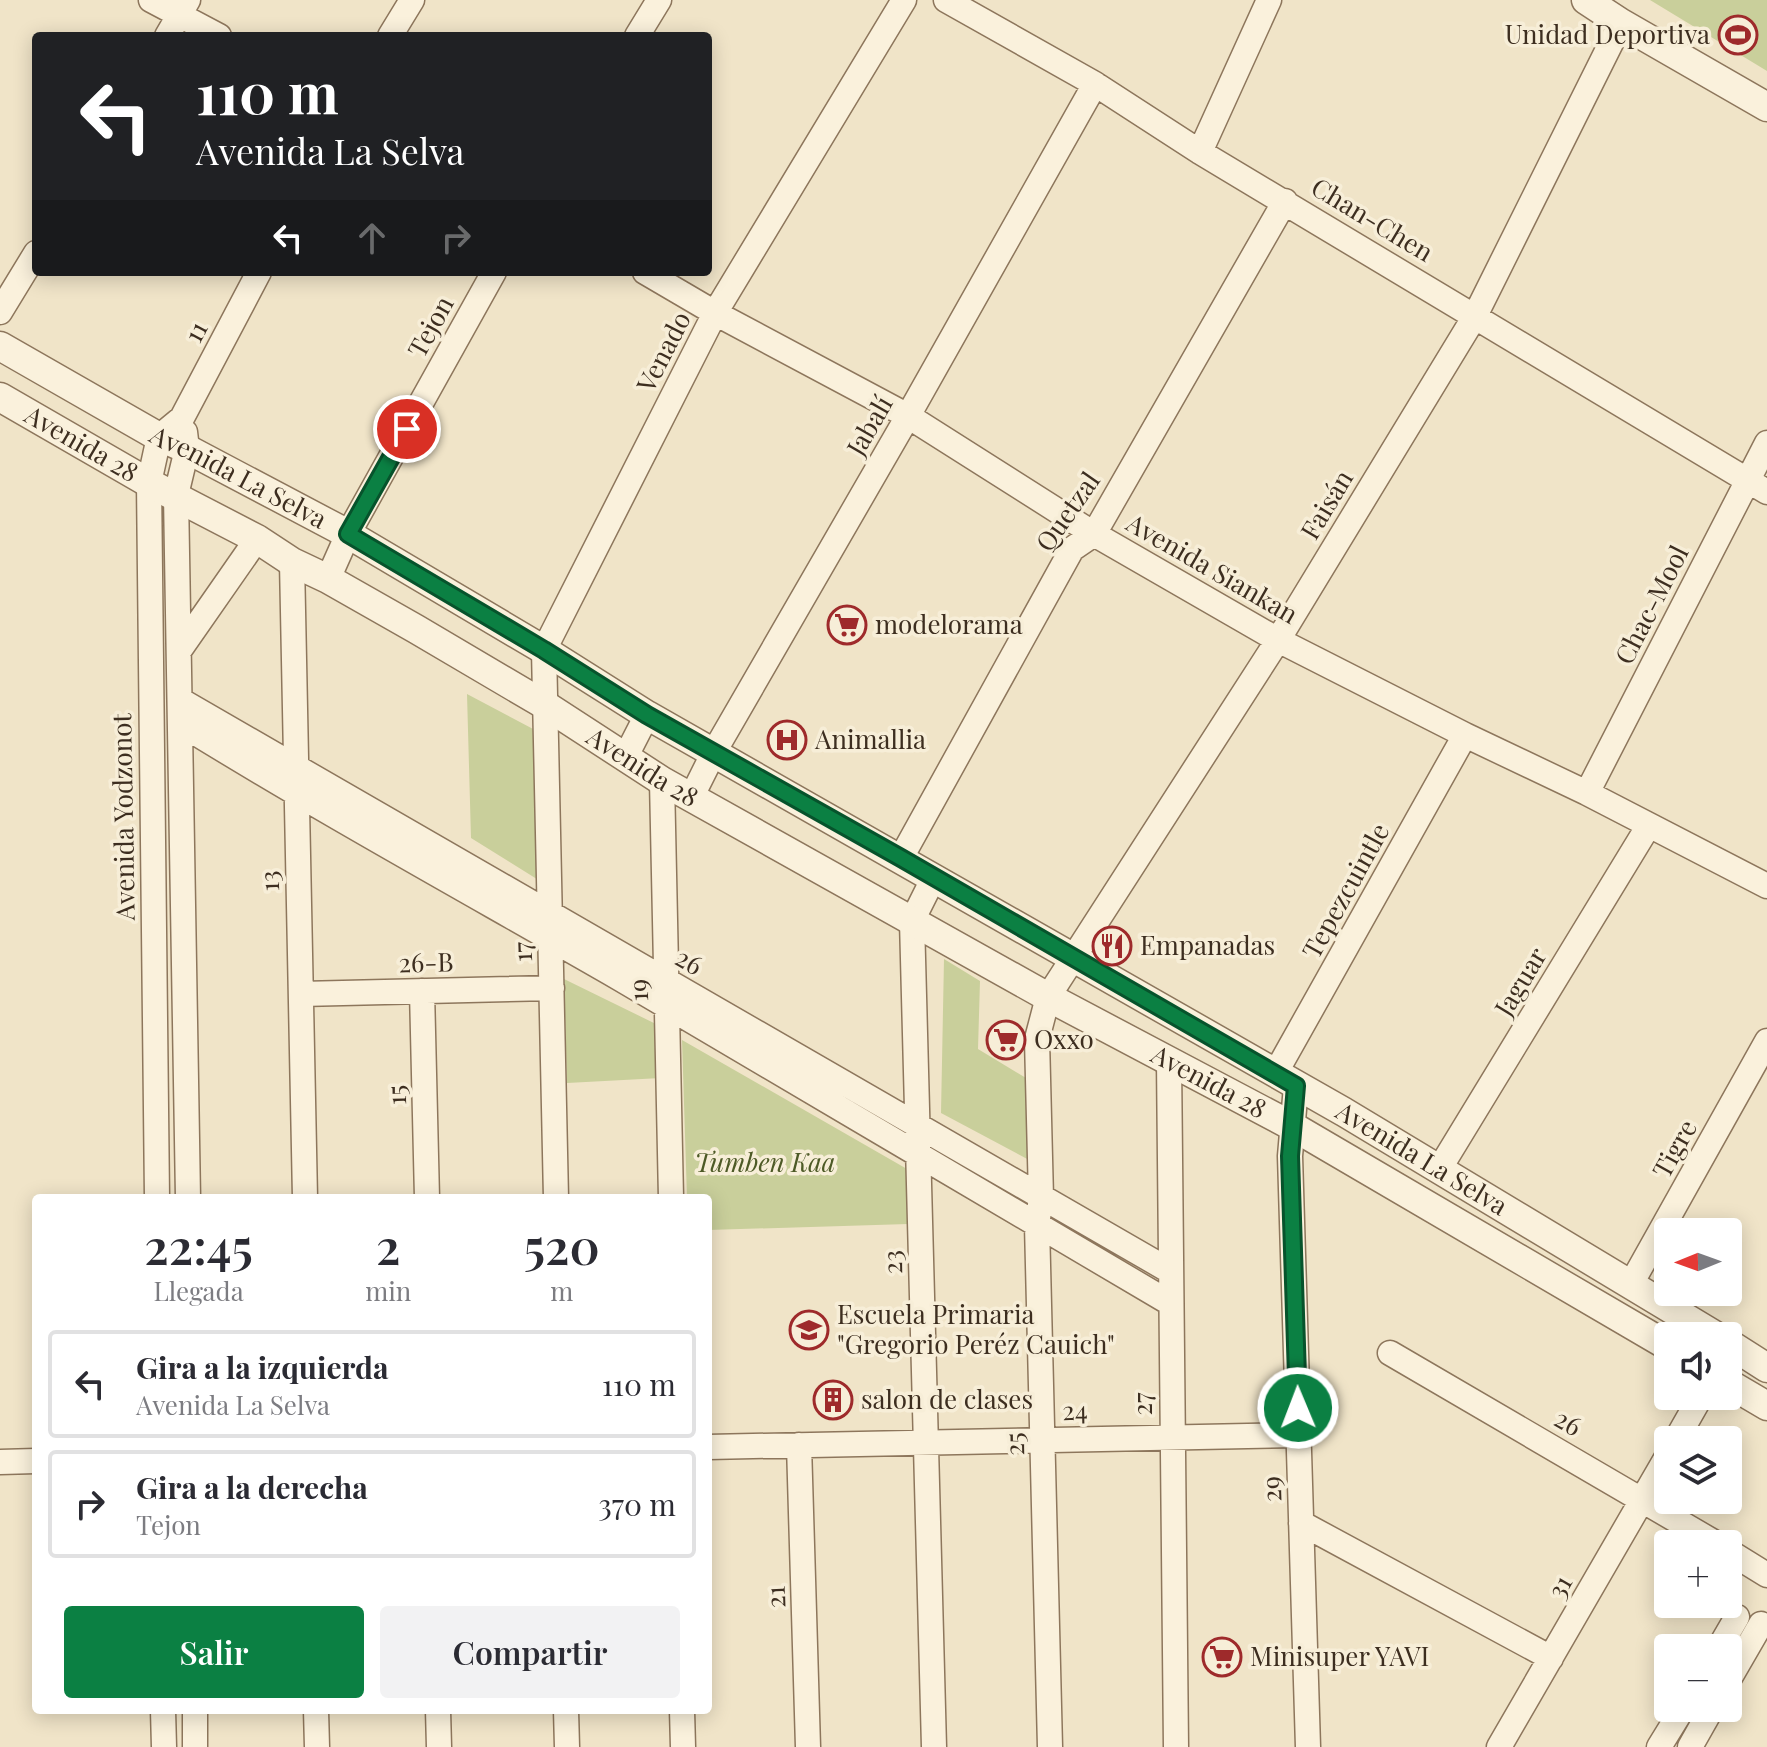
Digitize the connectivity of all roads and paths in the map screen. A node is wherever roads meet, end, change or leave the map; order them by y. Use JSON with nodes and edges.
{"nodes":[{"id":1,"x":151,"y":0,"type":"edge"},
{"id":2,"x":412,"y":0,"type":"edge"},
{"id":3,"x":659,"y":0,"type":"edge"},
{"id":4,"x":904,"y":0,"type":"edge"},
{"id":5,"x":946,"y":0,"type":"edge"},
{"id":6,"x":1269,"y":0,"type":"edge"},
{"id":7,"x":1586,"y":0,"type":"edge"},
{"id":8,"x":178,"y":17,"type":"edge"},
{"id":9,"x":1621,"y":23,"type":"junction"},
{"id":10,"x":210,"y":32,"type":"edge"},
{"id":11,"x":392,"y":32,"type":"edge"},
{"id":12,"x":639,"y":32,"type":"edge"},
{"id":13,"x":1095,"y":84,"type":"junction"},
{"id":14,"x":1767,"y":107,"type":"edge"},
{"id":15,"x":1200,"y":152,"type":"junction"},
{"id":16,"x":1285,"y":201,"type":"junction"},
{"id":17,"x":32,"y":260,"type":"edge"},
{"id":18,"x":257,"y":276,"type":"edge"},
{"id":19,"x":492,"y":276,"type":"edge"},
{"id":20,"x":652,"y":276,"type":"edge"},
{"id":21,"x":0,"y":312,"type":"edge"},
{"id":22,"x":715,"y":313,"type":"junction"},
{"id":23,"x":1475,"y":316,"type":"junction"},
{"id":24,"x":0,"y":346,"type":"edge"},
{"id":25,"x":0,"y":397,"type":"edge"},
{"id":26,"x":908,"y":416,"type":"junction"},
{"id":27,"x":182,"y":418,"type":"junction"},
{"id":28,"x":159,"y":437,"type":"junction"},
{"id":29,"x":1767,"y":443,"type":"edge"},
{"id":30,"x":187,"y":449,"type":"junction"},
{"id":31,"x":149,"y":483,"type":"junction"},
{"id":32,"x":1757,"y":486,"type":"edge"},
{"id":33,"x":176,"y":495,"type":"junction"},
{"id":34,"x":348,"y":534,"type":"junction"},
{"id":35,"x":1094,"y":534,"type":"junction"},
{"id":36,"x":257,"y":539,"type":"junction"},
{"id":37,"x":292,"y":562,"type":"junction"},
{"id":38,"x":328,"y":579,"type":"junction"},
{"id":39,"x":1278,"y":640,"type":"junction"},
{"id":40,"x":544,"y":650,"type":"junction"},
{"id":41,"x":179,"y":651,"type":"junction"},
{"id":42,"x":545,"y":705,"type":"junction"},
{"id":43,"x":181,"y":712,"type":"junction"},
{"id":44,"x":647,"y":715,"type":"junction"},
{"id":45,"x":1465,"y":735,"type":"junction"},
{"id":46,"x":714,"y":752,"type":"junction"},
{"id":47,"x":626,"y":756,"type":"junction"},
{"id":48,"x":296,"y":767,"type":"junction"},
{"id":49,"x":662,"y":781,"type":"junction"},
{"id":50,"x":1587,"y":793,"type":"junction"},
{"id":51,"x":297,"y":796,"type":"junction"},
{"id":52,"x":692,"y":796,"type":"junction"},
{"id":53,"x":1649,"y":825,"type":"junction"},
{"id":54,"x":901,"y":858,"type":"junction"},
{"id":55,"x":934,"y":877,"type":"junction"},
{"id":56,"x":1767,"y":886,"type":"edge"},
{"id":57,"x":912,"y":921,"type":"junction"},
{"id":58,"x":551,"y":927,"type":"junction"},
{"id":59,"x":1072,"y":960,"type":"junction"},
{"id":60,"x":552,"y":988,"type":"junction"},
{"id":61,"x":422,"y":991,"type":"junction"},
{"id":62,"x":301,"y":994,"type":"junction"},
{"id":63,"x":667,"y":994,"type":"junction"},
{"id":64,"x":1048,"y":997,"type":"junction"},
{"id":65,"x":1767,"y":1041,"type":"edge"},
{"id":66,"x":1169,"y":1061,"type":"junction"},
{"id":67,"x":1286,"y":1080,"type":"junction"},
{"id":68,"x":1292,"y":1126,"type":"junction"},
{"id":69,"x":918,"y":1127,"type":"junction"},
{"id":70,"x":918,"y":1155,"type":"junction"},
{"id":71,"x":1440,"y":1168,"type":"junction"},
{"id":72,"x":157,"y":1194,"type":"edge"},
{"id":73,"x":188,"y":1194,"type":"edge"},
{"id":74,"x":305,"y":1194,"type":"edge"},
{"id":75,"x":427,"y":1194,"type":"edge"},
{"id":76,"x":556,"y":1194,"type":"edge"},
{"id":77,"x":671,"y":1194,"type":"edge"},
{"id":78,"x":1041,"y":1198,"type":"junction"},
{"id":79,"x":1037,"y":1225,"type":"junction"},
{"id":80,"x":1170,"y":1271,"type":"junction"},
{"id":81,"x":1631,"y":1284,"type":"junction"},
{"id":82,"x":1170,"y":1303,"type":"junction"},
{"id":83,"x":1693,"y":1322,"type":"edge"},
{"id":84,"x":1654,"y":1338,"type":"edge"},
{"id":85,"x":1742,"y":1352,"type":"edge"},
{"id":86,"x":1390,"y":1353,"type":"dead end"},
{"id":87,"x":1767,"y":1368,"type":"edge"},
{"id":88,"x":1742,"y":1391,"type":"edge"},
{"id":89,"x":1767,"y":1406,"type":"edge"},
{"id":90,"x":1298,"y":1435,"type":"junction"},
{"id":91,"x":1171,"y":1437,"type":"junction"},
{"id":92,"x":1043,"y":1440,"type":"junction"},
{"id":93,"x":926,"y":1442,"type":"junction"},
{"id":94,"x":799,"y":1445,"type":"junction"},
{"id":95,"x":712,"y":1447,"type":"edge"},
{"id":96,"x":32,"y":1461,"type":"edge"},
{"id":97,"x":0,"y":1462,"type":"edge"},
{"id":98,"x":1654,"y":1481,"type":"edge"},
{"id":99,"x":1644,"y":1499,"type":"junction"},
{"id":100,"x":1301,"y":1523,"type":"junction"},
{"id":101,"x":1694,"y":1530,"type":"edge"},
{"id":102,"x":1742,"y":1560,"type":"edge"},
{"id":103,"x":1767,"y":1575,"type":"edge"},
{"id":104,"x":1761,"y":1624,"type":"dead end"},
{"id":105,"x":1742,"y":1657,"type":"edge"},
{"id":106,"x":1551,"y":1658,"type":"junction"},
{"id":107,"x":163,"y":1714,"type":"edge"},
{"id":108,"x":195,"y":1714,"type":"edge"},
{"id":109,"x":316,"y":1714,"type":"edge"},
{"id":110,"x":438,"y":1714,"type":"edge"},
{"id":111,"x":566,"y":1714,"type":"edge"},
{"id":112,"x":682,"y":1714,"type":"edge"},
{"id":113,"x":1674,"y":1722,"type":"edge"},
{"id":114,"x":1704,"y":1722,"type":"edge"},
{"id":115,"x":164,"y":1747,"type":"edge"},
{"id":116,"x":195,"y":1747,"type":"edge"},
{"id":117,"x":317,"y":1747,"type":"edge"},
{"id":118,"x":439,"y":1747,"type":"edge"},
{"id":119,"x":567,"y":1747,"type":"edge"},
{"id":120,"x":683,"y":1747,"type":"edge"},
{"id":121,"x":808,"y":1747,"type":"edge"},
{"id":122,"x":934,"y":1747,"type":"edge"},
{"id":123,"x":1050,"y":1747,"type":"edge"},
{"id":124,"x":1176,"y":1747,"type":"edge"},
{"id":125,"x":1308,"y":1747,"type":"edge"},
{"id":126,"x":1499,"y":1747,"type":"edge"},
{"id":127,"x":1659,"y":1747,"type":"edge"},
{"id":128,"x":1690,"y":1747,"type":"edge"}],
"edges":[{"from":1,"to":8,"type":"street"},
{"from":2,"to":11,"type":"street"},
{"from":3,"to":12,"type":"street"},
{"from":4,"to":22,"type":"street","name":"Venado"},
{"from":5,"to":13,"type":"street","name":"Chan-Chen"},
{"from":6,"to":15,"type":"street"},
{"from":7,"to":9,"type":"street"},
{"from":8,"to":10,"type":"street"},
{"from":9,"to":14,"type":"street"},
{"from":9,"to":23,"type":"street","name":"Faisán"},
{"from":13,"to":15,"type":"street","name":"Chan-Chen"},
{"from":13,"to":26,"type":"street","name":"Jabalí"},
{"from":15,"to":16,"type":"street","name":"Chan-Chen"},
{"from":16,"to":23,"type":"street","name":"Chan-Chen"},
{"from":16,"to":35,"type":"street","name":"Quetzal"},
{"from":17,"to":21,"type":"street"},
{"from":18,"to":27,"type":"street","name":"11"},
{"from":19,"to":34,"type":"street","name":"Tejon"},
{"from":20,"to":22,"type":"street","name":"Avenida Siankan"},
{"from":22,"to":26,"type":"street","name":"Avenida Siankan"},
{"from":22,"to":40,"type":"street","name":"Venado"},
{"from":23,"to":32,"type":"street","name":"Chan-Chen"},
{"from":23,"to":39,"type":"street","name":"Faisán"},
{"from":24,"to":28,"type":"street","name":"Avenida La Selva"},
{"from":25,"to":31,"type":"street","name":"Avenida 28"},
{"from":26,"to":35,"type":"street","name":"Avenida Siankan"},
{"from":26,"to":46,"type":"street","name":"Jabalí"},
{"from":27,"to":28,"type":"street"},
{"from":27,"to":30,"type":"street"},
{"from":28,"to":30,"type":"street","name":"Avenida La Selva"},
{"from":28,"to":31,"type":"street","name":"Avenida Yodzonot"},
{"from":29,"to":32,"type":"street","name":"Chac-Mool"},
{"from":30,"to":33,"type":"street"},
{"from":30,"to":34,"type":"street","name":"Avenida La Selva"},
{"from":31,"to":33,"type":"street","name":"Avenida 28"},
{"from":31,"to":72,"type":"street","name":"Avenida Yodzonot"},
{"from":32,"to":50,"type":"street","name":"Chac-Mool"},
{"from":33,"to":36,"type":"street","name":"Avenida 28"},
{"from":33,"to":41,"type":"street"},
{"from":34,"to":38,"type":"street","name":"Tejon"},
{"from":34,"to":40,"type":"street","name":"Avenida La Selva"},
{"from":35,"to":39,"type":"street","name":"Avenida Siankan"},
{"from":35,"to":54,"type":"street","name":"Quetzal"},
{"from":36,"to":37,"type":"street","name":"Avenida 28"},
{"from":36,"to":41,"type":"street"},
{"from":37,"to":38,"type":"street","name":"Avenida 28"},
{"from":37,"to":48,"type":"street","name":"13"},
{"from":38,"to":42,"type":"street","name":"Avenida 28"},
{"from":39,"to":45,"type":"street","name":"Avenida Siankan"},
{"from":39,"to":59,"type":"street","name":"Faisán"},
{"from":40,"to":42,"type":"street","name":"Venado"},
{"from":40,"to":44,"type":"street","name":"Avenida La Selva"},
{"from":41,"to":43,"type":"street"},
{"from":42,"to":47,"type":"street","name":"Avenida 28"},
{"from":42,"to":58,"type":"street","name":"17"},
{"from":43,"to":48,"type":"street"},
{"from":43,"to":51,"type":"street"},
{"from":43,"to":73,"type":"street"},
{"from":44,"to":46,"type":"street","name":"Avenida La Selva"},
{"from":44,"to":47,"type":"street"},
{"from":45,"to":50,"type":"street","name":"Avenida Siankan"},
{"from":45,"to":67,"type":"street","name":"Tepezcuintle"},
{"from":46,"to":52,"type":"street","name":"Jabalí"},
{"from":46,"to":54,"type":"street","name":"Avenida La Selva"},
{"from":47,"to":49,"type":"street","name":"Avenida 28"},
{"from":48,"to":51,"type":"street","name":"13"},
{"from":48,"to":58,"type":"street"},
{"from":49,"to":52,"type":"street","name":"Avenida 28"},
{"from":49,"to":63,"type":"street","name":"19"},
{"from":50,"to":53,"type":"street","name":"Avenida Siankan"},
{"from":51,"to":58,"type":"street"},
{"from":51,"to":62,"type":"street","name":"13"},
{"from":52,"to":57,"type":"street","name":"Avenida 28"},
{"from":53,"to":56,"type":"street","name":"Avenida Siankan"},
{"from":53,"to":71,"type":"street","name":"Jaguar"},
{"from":54,"to":55,"type":"street","name":"Avenida La Selva"},
{"from":55,"to":57,"type":"street","name":"23"},
{"from":55,"to":59,"type":"street","name":"Avenida La Selva"},
{"from":57,"to":64,"type":"street","name":"Avenida 28"},
{"from":57,"to":69,"type":"street","name":"23"},
{"from":58,"to":60,"type":"street","name":"17"},
{"from":58,"to":63,"type":"street"},
{"from":59,"to":64,"type":"street","name":"Faisán"},
{"from":59,"to":67,"type":"street","name":"Avenida La Selva"},
{"from":60,"to":61,"type":"street","name":"26-B"},
{"from":60,"to":76,"type":"street","name":"17"},
{"from":61,"to":62,"type":"street","name":"26-B"},
{"from":61,"to":75,"type":"street","name":"15"},
{"from":62,"to":74,"type":"street","name":"13"},
{"from":63,"to":69,"type":"street","name":"26"},
{"from":63,"to":70,"type":"street"},
{"from":63,"to":77,"type":"street","name":"19"},
{"from":64,"to":66,"type":"street","name":"Avenida 28"},
{"from":64,"to":78,"type":"street","name":"25"},
{"from":65,"to":81,"type":"street","name":"Tigre"},
{"from":66,"to":68,"type":"street","name":"Avenida 28"},
{"from":66,"to":80,"type":"street","name":"27"},
{"from":67,"to":68,"type":"street","name":"29"},
{"from":67,"to":71,"type":"street","name":"Avenida La Selva"},
{"from":68,"to":84,"type":"street","name":"Avenida La Selva"},
{"from":68,"to":90,"type":"street","name":"29"},
{"from":69,"to":70,"type":"street","name":"23"},
{"from":69,"to":78,"type":"street","name":"26"},
{"from":70,"to":79,"type":"street"},
{"from":70,"to":93,"type":"street","name":"23"},
{"from":71,"to":81,"type":"street","name":"Avenida La Selva"},
{"from":78,"to":79,"type":"street","name":"25"},
{"from":78,"to":80,"type":"street","name":"26"},
{"from":79,"to":82,"type":"street"},
{"from":79,"to":92,"type":"street","name":"25"},
{"from":80,"to":82,"type":"street","name":"27"},
{"from":81,"to":83,"type":"street","name":"Avenida La Selva"},
{"from":82,"to":91,"type":"street","name":"27"},
{"from":85,"to":87,"type":"street"},
{"from":86,"to":99,"type":"street","name":"26"},
{"from":88,"to":89,"type":"street"},
{"from":90,"to":91,"type":"street","name":"24"},
{"from":90,"to":100,"type":"street","name":"29"},
{"from":91,"to":92,"type":"street","name":"24"},
{"from":91,"to":124,"type":"street","name":"27"},
{"from":92,"to":93,"type":"street","name":"24"},
{"from":92,"to":123,"type":"street","name":"25"},
{"from":93,"to":94,"type":"street","name":"24"},
{"from":93,"to":122,"type":"street","name":"23"},
{"from":94,"to":95,"type":"street","name":"24"},
{"from":94,"to":121,"type":"street","name":"21"},
{"from":96,"to":97,"type":"street"},
{"from":98,"to":99,"type":"street","name":"31"},
{"from":99,"to":101,"type":"street","name":"26"},
{"from":99,"to":106,"type":"street","name":"31"},
{"from":100,"to":106,"type":"street"},
{"from":100,"to":125,"type":"street","name":"29"},
{"from":102,"to":103,"type":"street"},
{"from":104,"to":105,"type":"street"},
{"from":106,"to":126,"type":"street","name":"31"},
{"from":107,"to":115,"type":"street"},
{"from":108,"to":116,"type":"street"},
{"from":109,"to":117,"type":"street"},
{"from":110,"to":118,"type":"street"},
{"from":111,"to":119,"type":"street"},
{"from":112,"to":120,"type":"street"},
{"from":113,"to":127,"type":"street"},
{"from":114,"to":128,"type":"street"}]}
